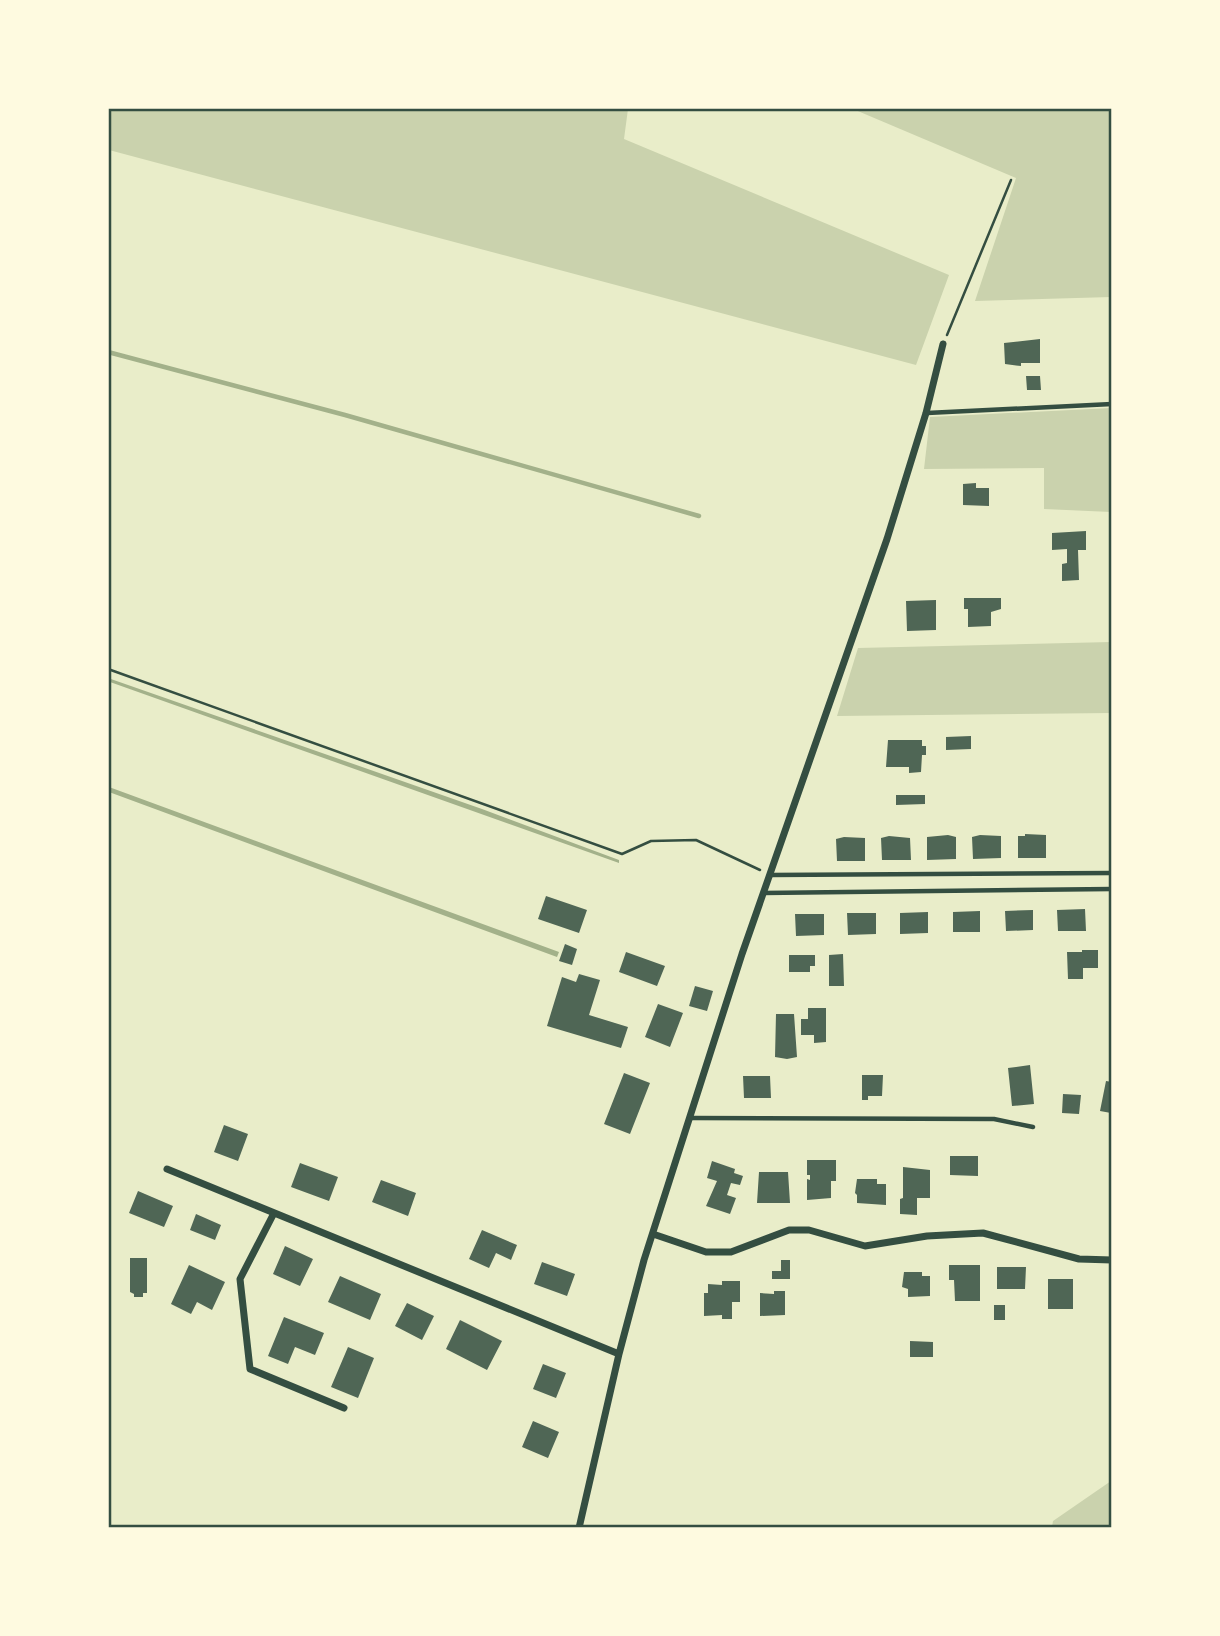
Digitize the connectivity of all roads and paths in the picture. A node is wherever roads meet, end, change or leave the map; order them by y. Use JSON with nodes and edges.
{"nodes":[{"id":1,"x":1011,"y":180,"type":"dead end"},
{"id":2,"x":943,"y":344,"type":"joint"},
{"id":3,"x":1111,"y":404,"type":"edge"},
{"id":4,"x":926,"y":413,"type":"junction"},
{"id":5,"x":108,"y":669,"type":"edge"},
{"id":6,"x":1111,"y":873,"type":"edge"},
{"id":7,"x":769,"y":876,"type":"junction"},
{"id":8,"x":1111,"y":889,"type":"edge"},
{"id":9,"x":763,"y":893,"type":"junction"},
{"id":10,"x":692,"y":1118,"type":"junction"},
{"id":11,"x":1033,"y":1127,"type":"dead end"},
{"id":12,"x":167,"y":1169,"type":"dead end"},
{"id":13,"x":274,"y":1213,"type":"junction"},
{"id":14,"x":653,"y":1234,"type":"junction"},
{"id":15,"x":1111,"y":1260,"type":"edge"},
{"id":16,"x":619,"y":1354,"type":"junction"},
{"id":17,"x":344,"y":1408,"type":"dead end"},
{"id":18,"x":579,"y":1528,"type":"edge"}],
"edges":[{"from":1,"to":2,"type":"path"},
{"from":2,"to":4,"type":"street"},
{"from":3,"to":4,"type":"lane"},
{"from":4,"to":7,"type":"street"},
{"from":5,"to":7,"type":"path"},
{"from":6,"to":7,"type":"lane"},
{"from":7,"to":9,"type":"street"},
{"from":8,"to":9,"type":"lane"},
{"from":9,"to":10,"type":"street"},
{"from":10,"to":11,"type":"lane"},
{"from":10,"to":14,"type":"street"},
{"from":12,"to":13,"type":"street"},
{"from":13,"to":16,"type":"street"},
{"from":13,"to":17,"type":"street"},
{"from":14,"to":15,"type":"street"},
{"from":14,"to":16,"type":"street"},
{"from":16,"to":18,"type":"street"}]}
